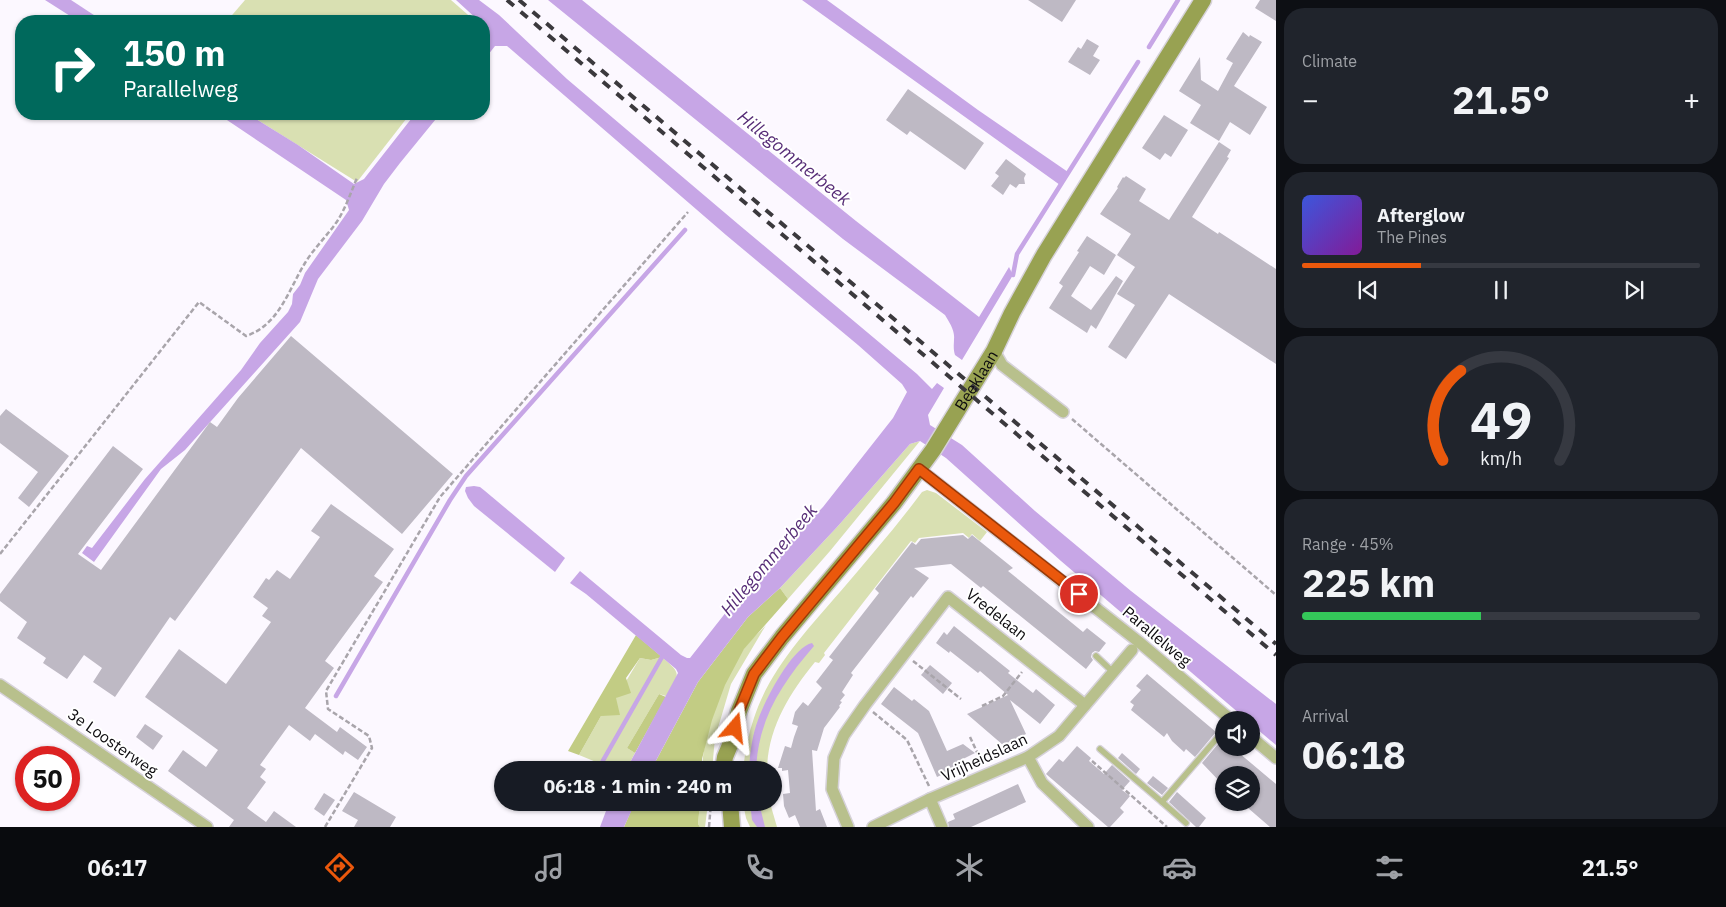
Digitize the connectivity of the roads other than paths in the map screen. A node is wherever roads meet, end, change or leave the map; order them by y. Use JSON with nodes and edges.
{"nodes":[{"id":1,"x":1203,"y":0,"type":"edge"},
{"id":2,"x":994,"y":351,"type":"junction"},
{"id":3,"x":1063,"y":412,"type":"road end"},
{"id":4,"x":919,"y":469,"type":"junction"},
{"id":5,"x":1132,"y":650,"type":"dead end"},
{"id":6,"x":1096,"y":656,"type":"dead end"},
{"id":7,"x":1113,"y":672,"type":"junction"},
{"id":8,"x":0,"y":685,"type":"edge"},
{"id":9,"x":1085,"y":704,"type":"junction"},
{"id":10,"x":1220,"y":711,"type":"edge"},
{"id":11,"x":1215,"y":740,"type":"edge"},
{"id":12,"x":730,"y":745,"type":"junction"},
{"id":13,"x":1260,"y":745,"type":"edge"},
{"id":14,"x":1100,"y":748,"type":"dead end"},
{"id":15,"x":1028,"y":757,"type":"junction"},
{"id":16,"x":1276,"y":758,"type":"edge"},
{"id":17,"x":724,"y":761,"type":"edge"},
{"id":18,"x":731,"y":761,"type":"edge"},
{"id":19,"x":932,"y":799,"type":"junction"},
{"id":20,"x":1162,"y":802,"type":"junction"},
{"id":21,"x":721,"y":811,"type":"edge"},
{"id":22,"x":731,"y":811,"type":"edge"},
{"id":23,"x":1186,"y":823,"type":"dead end"},
{"id":24,"x":207,"y":827,"type":"edge"},
{"id":25,"x":721,"y":827,"type":"edge"},
{"id":26,"x":732,"y":827,"type":"edge"},
{"id":27,"x":848,"y":827,"type":"edge"},
{"id":28,"x":873,"y":827,"type":"edge"},
{"id":29,"x":942,"y":827,"type":"edge"},
{"id":30,"x":1088,"y":827,"type":"edge"}],
"edges":[{"from":1,"to":2,"type":"main road","name":"Beeklaan"},
{"from":2,"to":3,"type":"street"},
{"from":2,"to":4,"type":"main road","name":"Beeklaan"},
{"from":4,"to":10,"type":"street","name":"Parallelweg"},
{"from":4,"to":12,"type":"main road","name":"Beeklaan"},
{"from":5,"to":7,"type":"street","name":"Vrijheidslaan"},
{"from":6,"to":7,"type":"lane"},
{"from":7,"to":9,"type":"street","name":"Vrijheidslaan"},
{"from":8,"to":24,"type":"street","name":"3e Loosterweg"},
{"from":9,"to":15,"type":"street","name":"Vrijheidslaan"},
{"from":9,"to":27,"type":"street","name":"Vredelaan"},
{"from":11,"to":20,"type":"lane"},
{"from":12,"to":17,"type":"main road","name":"Beeklaan"},
{"from":12,"to":18,"type":"main road","name":"Beeklaan"},
{"from":13,"to":16,"type":"street"},
{"from":14,"to":20,"type":"lane"},
{"from":15,"to":19,"type":"street","name":"Vrijheidslaan"},
{"from":15,"to":30,"type":"street"},
{"from":19,"to":28,"type":"street","name":"Vrijheidslaan"},
{"from":19,"to":29,"type":"street"},
{"from":20,"to":23,"type":"lane"},
{"from":21,"to":25,"type":"main road"},
{"from":22,"to":26,"type":"main road"}]}
